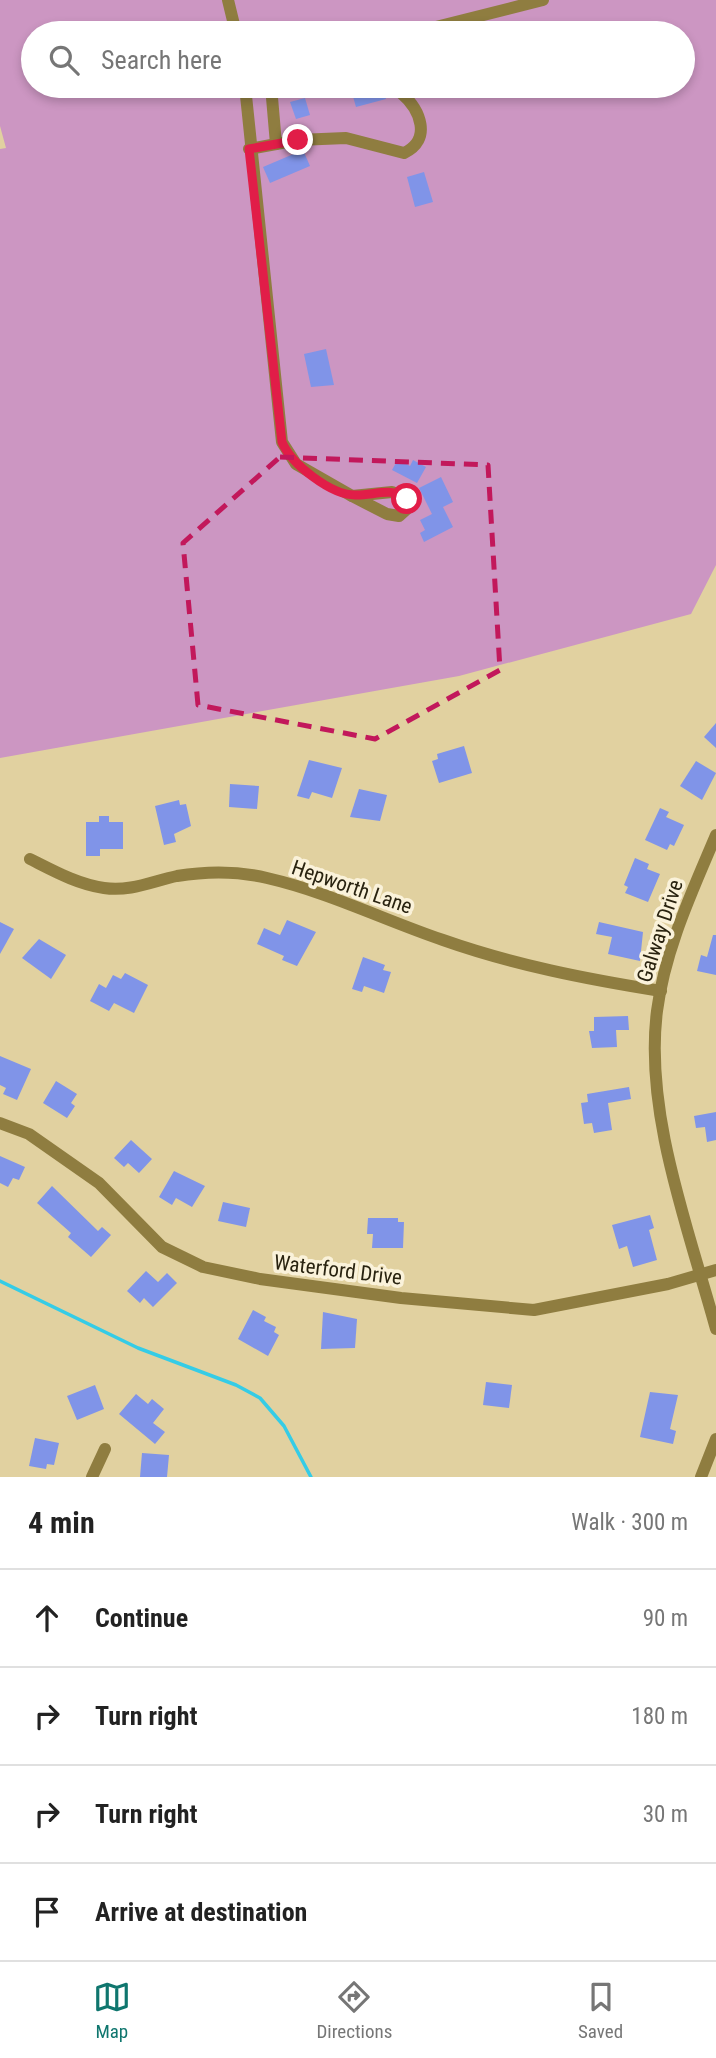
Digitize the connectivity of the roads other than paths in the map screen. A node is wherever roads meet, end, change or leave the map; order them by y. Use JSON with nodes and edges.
{"nodes":[{"id":1,"x":228,"y":0,"type":"edge"},
{"id":2,"x":543,"y":0,"type":"edge"},
{"id":3,"x":233,"y":21,"type":"edge"},
{"id":4,"x":460,"y":21,"type":"edge"},
{"id":5,"x":245,"y":98,"type":"edge"},
{"id":6,"x":272,"y":98,"type":"edge"},
{"id":7,"x":405,"y":98,"type":"edge"},
{"id":8,"x":276,"y":144,"type":"junction"},
{"id":9,"x":249,"y":149,"type":"junction"},
{"id":10,"x":352,"y":496,"type":"dead end"},
{"id":11,"x":716,"y":835,"type":"edge"},
{"id":12,"x":30,"y":859,"type":"dead end"},
{"id":13,"x":660,"y":991,"type":"junction"},
{"id":14,"x":0,"y":1123,"type":"edge"},
{"id":15,"x":716,"y":1270,"type":"edge"},
{"id":16,"x":701,"y":1274,"type":"junction"},
{"id":17,"x":716,"y":1329,"type":"edge"},
{"id":18,"x":716,"y":1439,"type":"edge"},
{"id":19,"x":105,"y":1450,"type":"dead end"},
{"id":20,"x":92,"y":1477,"type":"edge"},
{"id":21,"x":701,"y":1477,"type":"edge"}],
"edges":[{"from":1,"to":3,"type":"street"},
{"from":2,"to":4,"type":"street"},
{"from":5,"to":9,"type":"street"},
{"from":6,"to":8,"type":"street"},
{"from":7,"to":8,"type":"street"},
{"from":8,"to":9,"type":"street"},
{"from":9,"to":10,"type":"street"},
{"from":11,"to":13,"type":"street","name":"Galway Drive"},
{"from":12,"to":13,"type":"street","name":"Hepworth Lane"},
{"from":13,"to":16,"type":"street","name":"Galway Drive"},
{"from":14,"to":16,"type":"street","name":"Waterford Drive"},
{"from":15,"to":16,"type":"street","name":"Waterford Drive"},
{"from":16,"to":17,"type":"street","name":"Galway Drive"},
{"from":18,"to":21,"type":"street"},
{"from":19,"to":20,"type":"street"}]}
